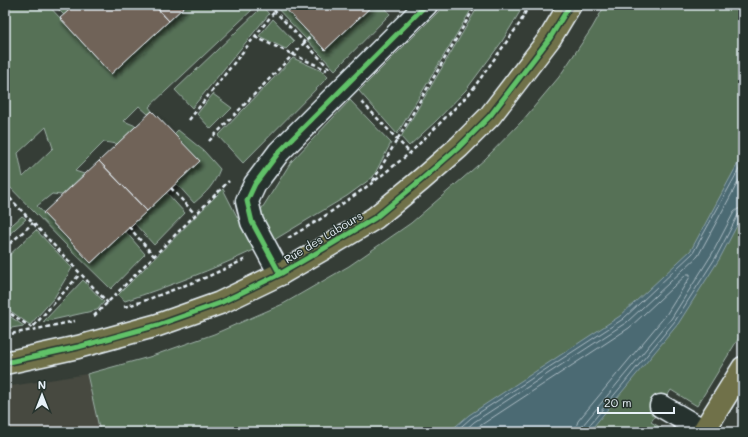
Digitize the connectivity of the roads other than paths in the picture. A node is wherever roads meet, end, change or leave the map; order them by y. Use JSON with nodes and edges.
{"nodes":[{"id":1,"x":426,"y":5,"type":"edge"},
{"id":2,"x":570,"y":5,"type":"edge"},
{"id":3,"x":280,"y":274,"type":"junction"},
{"id":4,"x":5,"y":363,"type":"edge"},
{"id":5,"x":743,"y":368,"type":"edge"},
{"id":6,"x":661,"y":406,"type":"dead end"},
{"id":7,"x":703,"y":431,"type":"edge"}],
"edges":[{"from":1,"to":3,"type":"street"},
{"from":2,"to":3,"type":"main road","name":"Rue des Labours"},
{"from":3,"to":4,"type":"main road","name":"Rue des Labours"},
{"from":5,"to":7,"type":"main road"},
{"from":6,"to":7,"type":"street"}]}
